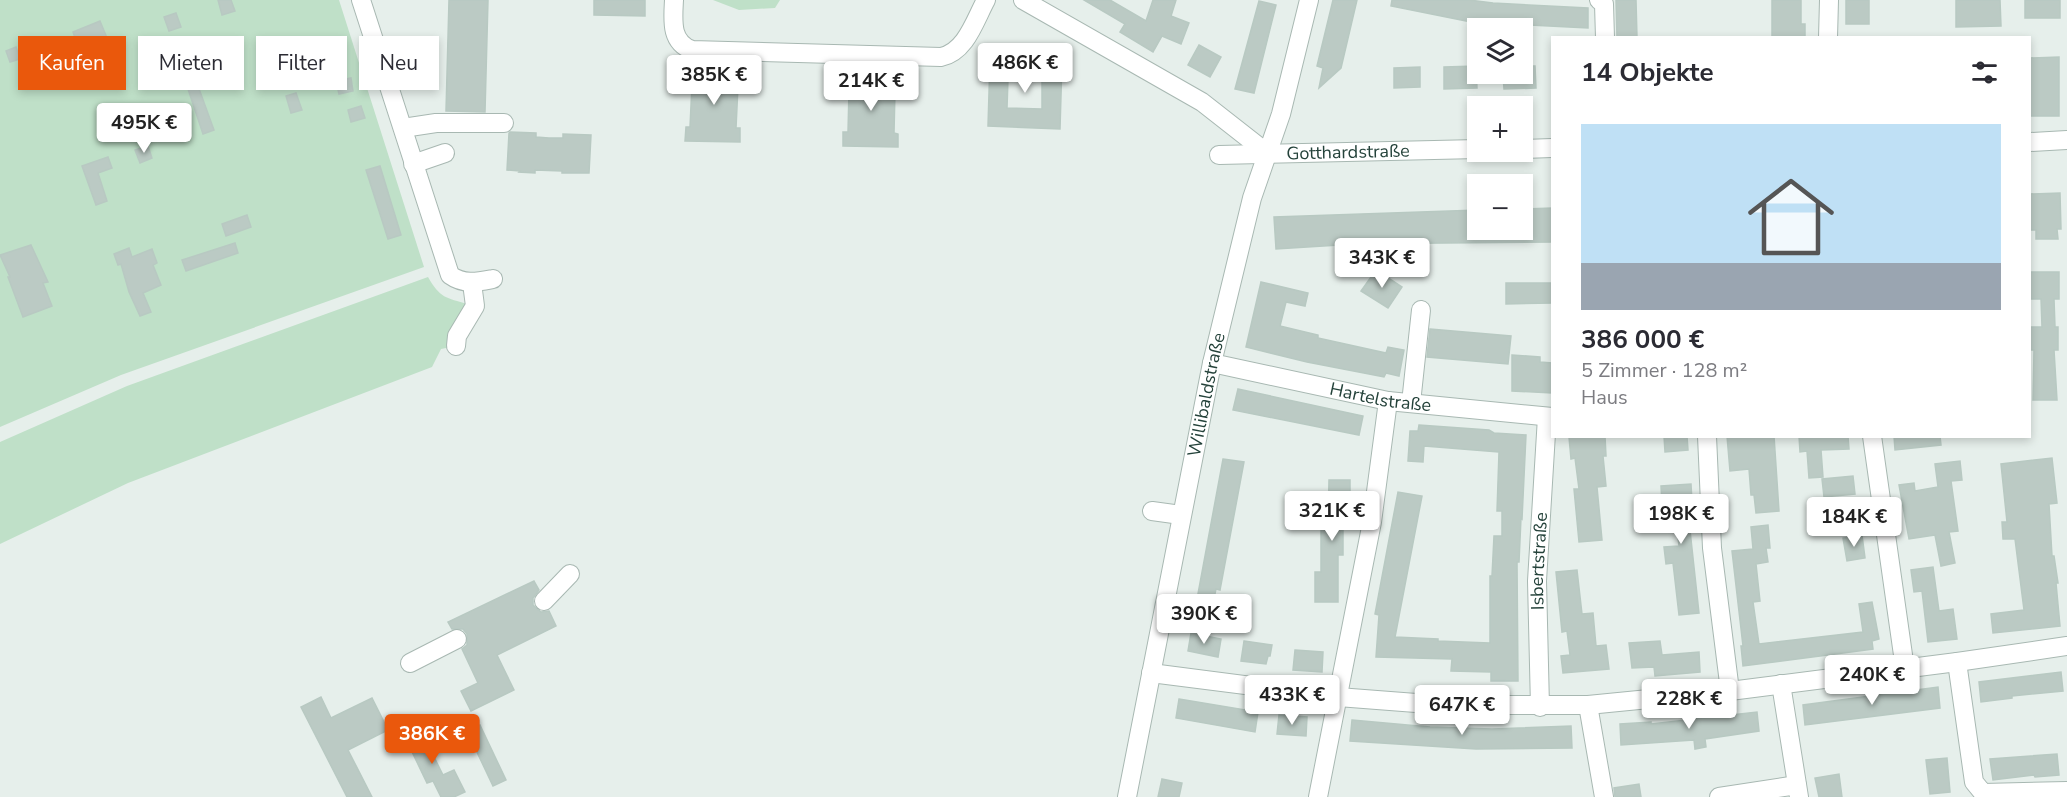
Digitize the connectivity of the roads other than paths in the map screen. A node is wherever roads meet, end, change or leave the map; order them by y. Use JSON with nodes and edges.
{"nodes":[{"id":1,"x":361,"y":0,"type":"edge"},
{"id":2,"x":674,"y":0,"type":"edge"},
{"id":3,"x":986,"y":0,"type":"edge"},
{"id":4,"x":1023,"y":0,"type":"edge"},
{"id":5,"x":1309,"y":0,"type":"edge"},
{"id":6,"x":1599,"y":0,"type":"edge"},
{"id":7,"x":1828,"y":0,"type":"edge"},
{"id":8,"x":1605,"y":36,"type":"edge"},
{"id":9,"x":1828,"y":36,"type":"edge"},
{"id":10,"x":504,"y":123,"type":"dead end"},
{"id":11,"x":403,"y":128,"type":"junction"},
{"id":12,"x":2067,"y":140,"type":"edge"},
{"id":13,"x":2031,"y":141,"type":"edge"},
{"id":14,"x":1533,"y":148,"type":"edge"},
{"id":15,"x":1551,"y":148,"type":"edge"},
{"id":16,"x":1467,"y":149,"type":"edge"},
{"id":17,"x":445,"y":153,"type":"dead end"},
{"id":18,"x":1267,"y":153,"type":"junction"},
{"id":19,"x":1219,"y":155,"type":"dead end"},
{"id":20,"x":413,"y":164,"type":"junction"},
{"id":21,"x":493,"y":279,"type":"dead end"},
{"id":22,"x":472,"y":283,"type":"junction"},
{"id":23,"x":1421,"y":310,"type":"dead end"},
{"id":24,"x":456,"y":346,"type":"dead end"},
{"id":25,"x":1212,"y":363,"type":"junction"},
{"id":26,"x":1388,"y":401,"type":"junction"},
{"id":27,"x":1411,"y":403,"type":"junction"},
{"id":28,"x":1550,"y":417,"type":"edge"},
{"id":29,"x":1707,"y":438,"type":"edge"},
{"id":30,"x":1872,"y":438,"type":"edge"},
{"id":31,"x":1152,"y":511,"type":"dead end"},
{"id":32,"x":1181,"y":516,"type":"junction"},
{"id":33,"x":570,"y":574,"type":"dead end"},
{"id":34,"x":544,"y":601,"type":"dead end"},
{"id":35,"x":457,"y":639,"type":"dead end"},
{"id":36,"x":2067,"y":646,"type":"edge"},
{"id":37,"x":1957,"y":662,"type":"junction"},
{"id":38,"x":410,"y":663,"type":"dead end"},
{"id":39,"x":1905,"y":669,"type":"junction"},
{"id":40,"x":1151,"y":673,"type":"junction"},
{"id":41,"x":1781,"y":684,"type":"junction"},
{"id":42,"x":1730,"y":691,"type":"junction"},
{"id":43,"x":1338,"y":697,"type":"junction"},
{"id":44,"x":1588,"y":705,"type":"junction"},
{"id":45,"x":1540,"y":707,"type":"junction"},
{"id":46,"x":1798,"y":791,"type":"edge"},
{"id":47,"x":2067,"y":791,"type":"edge"},
{"id":48,"x":1127,"y":797,"type":"edge"},
{"id":49,"x":1318,"y":797,"type":"edge"},
{"id":50,"x":1604,"y":797,"type":"edge"},
{"id":51,"x":1719,"y":797,"type":"edge"}],
"edges":[{"from":1,"to":11,"type":"street"},
{"from":2,"to":3,"type":"street"},
{"from":4,"to":18,"type":"street"},
{"from":5,"to":18,"type":"street","name":"Willibaldstraße"},
{"from":6,"to":8,"type":"street"},
{"from":7,"to":9,"type":"street"},
{"from":10,"to":11,"type":"street"},
{"from":11,"to":20,"type":"street"},
{"from":12,"to":13,"type":"street"},
{"from":14,"to":15,"type":"street"},
{"from":16,"to":18,"type":"street","name":"Gotthardstraße"},
{"from":17,"to":20,"type":"street"},
{"from":18,"to":19,"type":"street","name":"Gotthardstraße"},
{"from":18,"to":25,"type":"street","name":"Willibaldstraße"},
{"from":20,"to":22,"type":"street"},
{"from":21,"to":22,"type":"street"},
{"from":22,"to":24,"type":"street"},
{"from":23,"to":27,"type":"street"},
{"from":25,"to":26,"type":"street","name":"Hartelstraße"},
{"from":25,"to":32,"type":"street","name":"Willibaldstraße"},
{"from":26,"to":27,"type":"street","name":"Hartelstraße"},
{"from":26,"to":43,"type":"street"},
{"from":27,"to":28,"type":"street","name":"Hartelstraße"},
{"from":28,"to":45,"type":"street","name":"Isbertstraße"},
{"from":29,"to":42,"type":"street"},
{"from":30,"to":39,"type":"street"},
{"from":31,"to":32,"type":"street"},
{"from":32,"to":40,"type":"street","name":"Willibaldstraße"},
{"from":33,"to":34,"type":"street"},
{"from":35,"to":38,"type":"street"},
{"from":36,"to":37,"type":"street"},
{"from":37,"to":39,"type":"street"},
{"from":37,"to":47,"type":"street"},
{"from":39,"to":41,"type":"street"},
{"from":40,"to":43,"type":"street"},
{"from":40,"to":48,"type":"street","name":"Willibaldstraße"},
{"from":41,"to":42,"type":"street"},
{"from":41,"to":46,"type":"street"},
{"from":42,"to":44,"type":"street"},
{"from":43,"to":45,"type":"street"},
{"from":43,"to":49,"type":"street"},
{"from":44,"to":45,"type":"street"},
{"from":44,"to":50,"type":"street"},
{"from":46,"to":51,"type":"street"}]}
